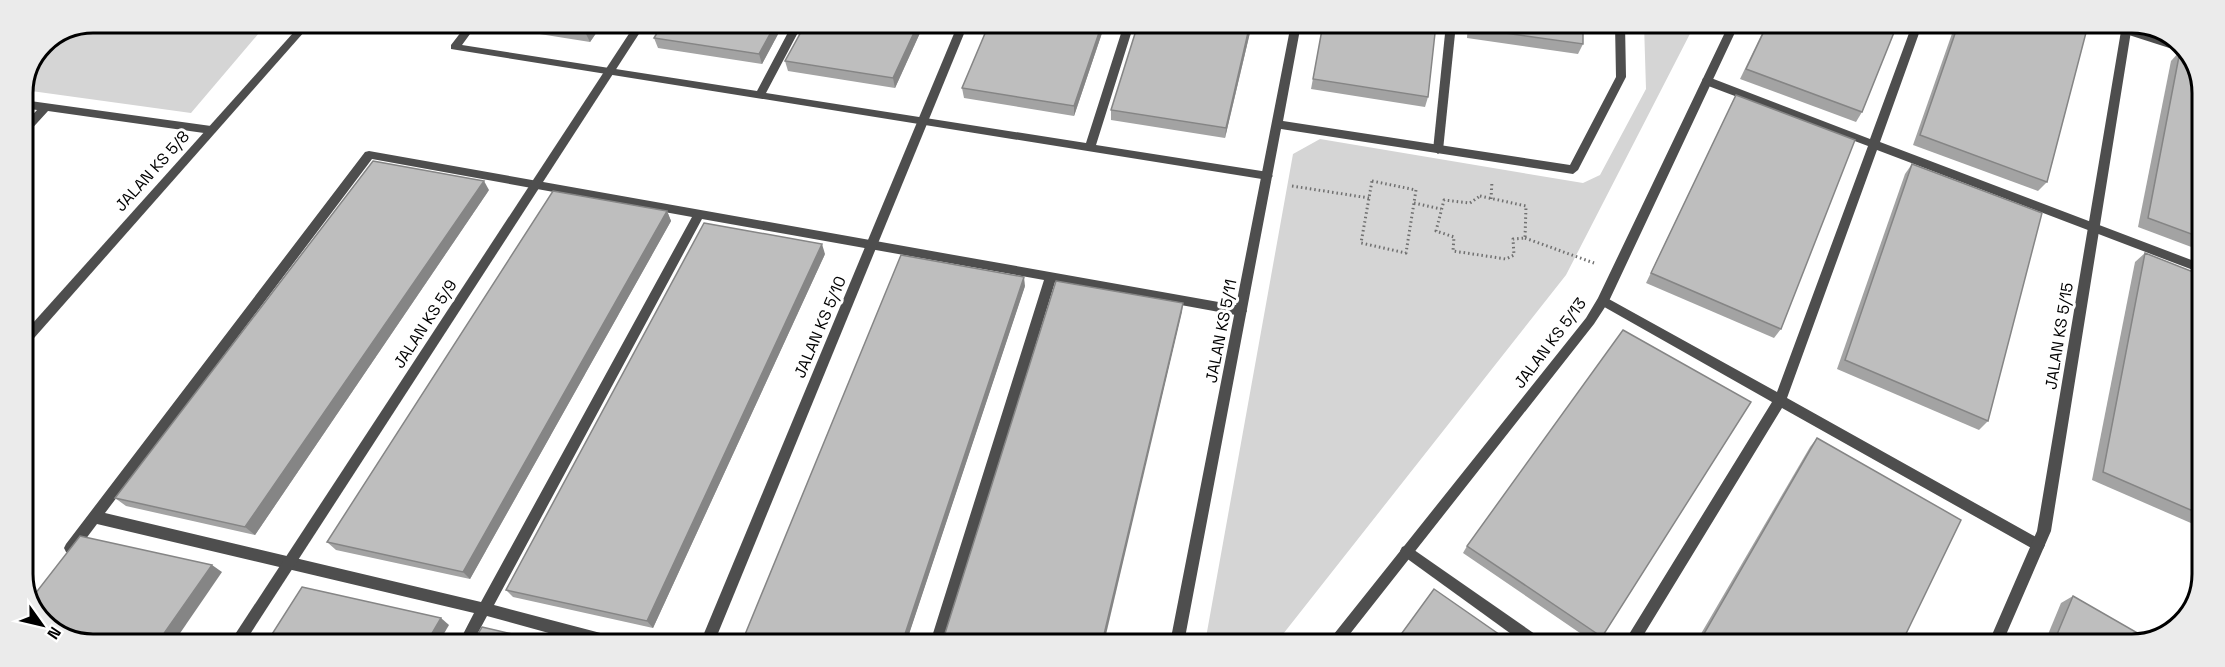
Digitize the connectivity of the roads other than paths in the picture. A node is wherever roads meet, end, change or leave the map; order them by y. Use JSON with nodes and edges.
{"nodes":[{"id":1,"x":299,"y":33,"type":"edge"},
{"id":2,"x":465,"y":33,"type":"edge"},
{"id":3,"x":634,"y":33,"type":"edge"},
{"id":4,"x":793,"y":33,"type":"edge"},
{"id":5,"x":959,"y":33,"type":"edge"},
{"id":6,"x":1126,"y":33,"type":"edge"},
{"id":7,"x":1294,"y":33,"type":"edge"},
{"id":8,"x":1450,"y":33,"type":"edge"},
{"id":9,"x":1620,"y":33,"type":"edge"},
{"id":10,"x":1730,"y":33,"type":"edge"},
{"id":11,"x":1914,"y":33,"type":"edge"},
{"id":12,"x":2125,"y":33,"type":"edge"},
{"id":13,"x":2143,"y":34,"type":"edge"},
{"id":14,"x":2164,"y":42,"type":"edge"},
{"id":15,"x":609,"y":71,"type":"junction"},
{"id":16,"x":1707,"y":81,"type":"junction"},
{"id":17,"x":760,"y":96,"type":"junction"},
{"id":18,"x":33,"y":105,"type":"edge"},
{"id":19,"x":46,"y":107,"type":"junction"},
{"id":20,"x":33,"y":120,"type":"edge"},
{"id":21,"x":921,"y":121,"type":"junction"},
{"id":22,"x":1276,"y":124,"type":"junction"},
{"id":23,"x":211,"y":130,"type":"junction"},
{"id":24,"x":1873,"y":145,"type":"junction"},
{"id":25,"x":1089,"y":148,"type":"junction"},
{"id":26,"x":1438,"y":150,"type":"junction"},
{"id":27,"x":1267,"y":179,"type":"junction"},
{"id":28,"x":536,"y":185,"type":"junction"},
{"id":29,"x":699,"y":214,"type":"junction"},
{"id":30,"x":2094,"y":228,"type":"junction"},
{"id":31,"x":873,"y":245,"type":"junction"},
{"id":32,"x":2192,"y":265,"type":"edge"},
{"id":33,"x":1051,"y":277,"type":"junction"},
{"id":34,"x":1603,"y":301,"type":"junction"},
{"id":35,"x":1241,"y":311,"type":"junction"},
{"id":36,"x":33,"y":331,"type":"edge"},
{"id":37,"x":1780,"y":399,"type":"junction"},
{"id":38,"x":95,"y":517,"type":"junction"},
{"id":39,"x":2038,"y":545,"type":"junction"},
{"id":40,"x":1407,"y":551,"type":"junction"},
{"id":41,"x":60,"y":563,"type":"edge"},
{"id":42,"x":288,"y":565,"type":"junction"},
{"id":43,"x":484,"y":609,"type":"junction"},
{"id":44,"x":242,"y":634,"type":"edge"},
{"id":45,"x":470,"y":634,"type":"edge"},
{"id":46,"x":578,"y":634,"type":"edge"},
{"id":47,"x":711,"y":634,"type":"edge"},
{"id":48,"x":940,"y":634,"type":"edge"},
{"id":49,"x":1179,"y":634,"type":"edge"},
{"id":50,"x":1342,"y":634,"type":"edge"},
{"id":51,"x":1523,"y":634,"type":"edge"},
{"id":52,"x":1636,"y":634,"type":"edge"},
{"id":53,"x":1999,"y":634,"type":"edge"}],
"edges":[{"from":1,"to":23,"type":"street","name":"JALAN KS 5/8"},
{"from":2,"to":15,"type":"street"},
{"from":3,"to":15,"type":"street","name":"JALAN KS 5/9"},
{"from":4,"to":17,"type":"street"},
{"from":5,"to":21,"type":"street","name":"JALAN KS 5/10"},
{"from":6,"to":25,"type":"street"},
{"from":7,"to":22,"type":"street","name":"JALAN KS 5/11"},
{"from":8,"to":26,"type":"street"},
{"from":9,"to":26,"type":"street"},
{"from":10,"to":16,"type":"street","name":"JALAN KS 5/13"},
{"from":11,"to":24,"type":"street"},
{"from":12,"to":30,"type":"street","name":"JALAN KS 5/15"},
{"from":13,"to":14,"type":"street"},
{"from":15,"to":17,"type":"street"},
{"from":15,"to":28,"type":"street","name":"JALAN KS 5/9"},
{"from":16,"to":24,"type":"street"},
{"from":16,"to":34,"type":"street","name":"JALAN KS 5/13"},
{"from":17,"to":21,"type":"street"},
{"from":18,"to":19,"type":"street"},
{"from":19,"to":20,"type":"street"},
{"from":19,"to":23,"type":"street"},
{"from":21,"to":25,"type":"street"},
{"from":21,"to":31,"type":"street","name":"JALAN KS 5/10"},
{"from":22,"to":26,"type":"street"},
{"from":22,"to":27,"type":"street","name":"JALAN KS 5/11"},
{"from":23,"to":36,"type":"street","name":"JALAN KS 5/8"},
{"from":24,"to":30,"type":"street"},
{"from":24,"to":37,"type":"street"},
{"from":25,"to":27,"type":"street"},
{"from":27,"to":35,"type":"street","name":"JALAN KS 5/11"},
{"from":28,"to":29,"type":"street"},
{"from":28,"to":38,"type":"street"},
{"from":28,"to":42,"type":"street","name":"JALAN KS 5/9"},
{"from":29,"to":31,"type":"street"},
{"from":29,"to":43,"type":"street"},
{"from":30,"to":32,"type":"street"},
{"from":30,"to":39,"type":"street","name":"JALAN KS 5/15"},
{"from":31,"to":33,"type":"street"},
{"from":31,"to":47,"type":"street","name":"JALAN KS 5/10"},
{"from":33,"to":35,"type":"street"},
{"from":33,"to":48,"type":"street"},
{"from":34,"to":37,"type":"street"},
{"from":34,"to":40,"type":"street","name":"JALAN KS 5/13"},
{"from":35,"to":49,"type":"street","name":"JALAN KS 5/11"},
{"from":37,"to":39,"type":"street"},
{"from":37,"to":52,"type":"street"},
{"from":38,"to":41,"type":"street"},
{"from":38,"to":42,"type":"street"},
{"from":39,"to":53,"type":"street","name":"JALAN KS 5/15"},
{"from":40,"to":50,"type":"street","name":"JALAN KS 5/13"},
{"from":40,"to":51,"type":"street"},
{"from":42,"to":43,"type":"street"},
{"from":42,"to":44,"type":"street","name":"JALAN KS 5/9"},
{"from":43,"to":45,"type":"street"},
{"from":43,"to":46,"type":"street"}]}
